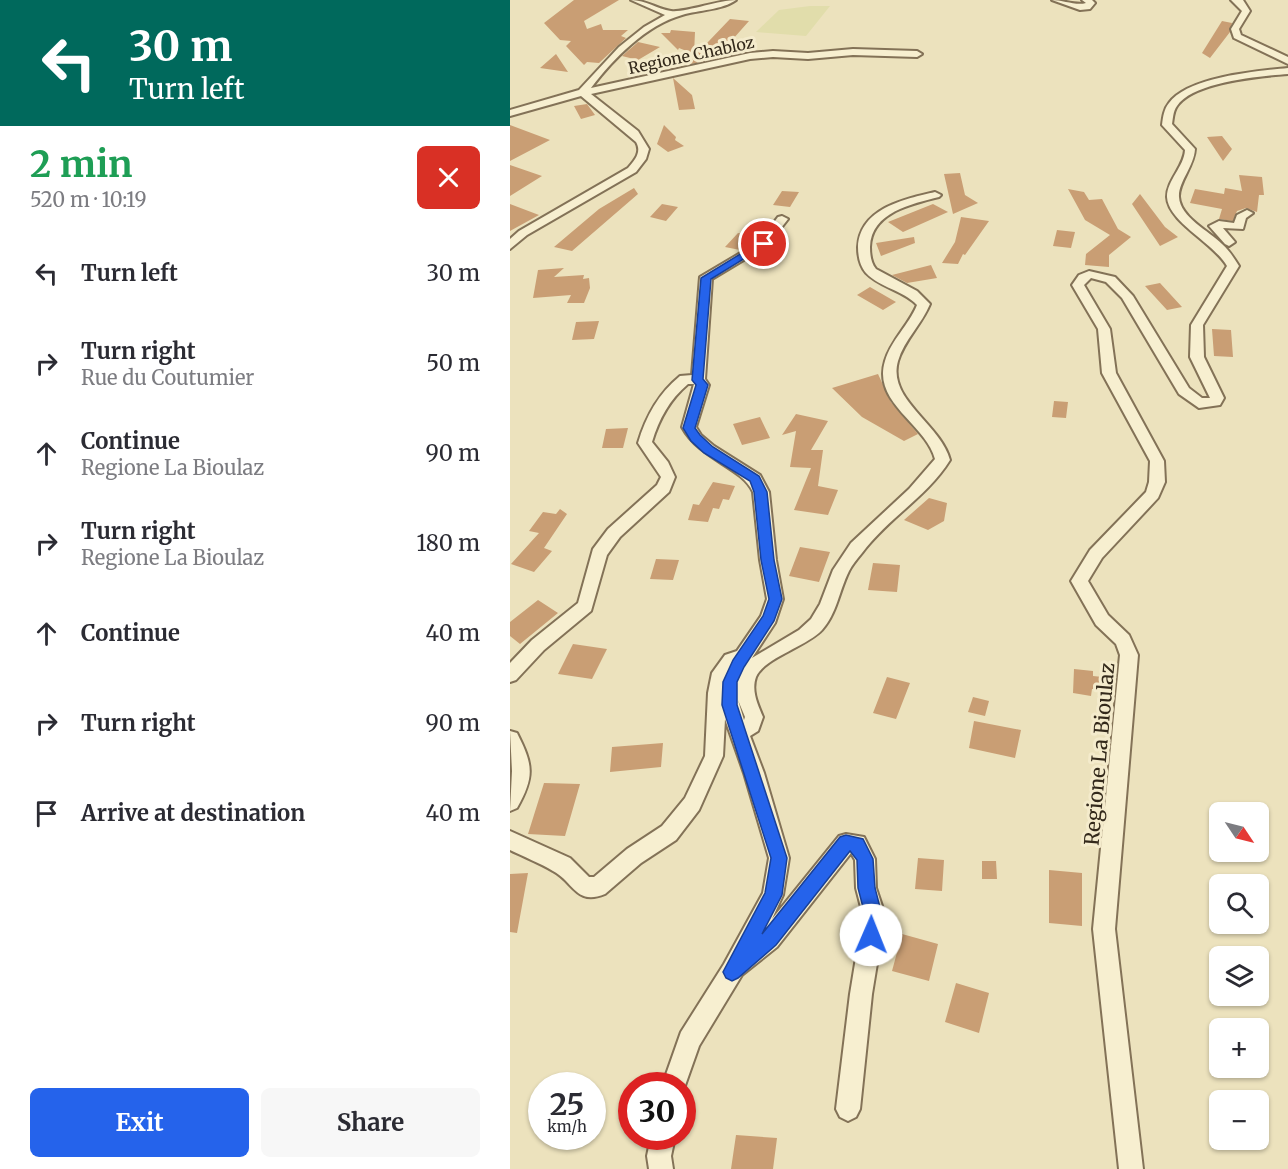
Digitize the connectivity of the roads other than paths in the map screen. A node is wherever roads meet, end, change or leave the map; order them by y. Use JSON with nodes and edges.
{"nodes":[{"id":1,"x":635,"y":0,"type":"edge"},
{"id":2,"x":732,"y":0,"type":"edge"},
{"id":3,"x":1056,"y":0,"type":"edge"},
{"id":4,"x":1086,"y":0,"type":"edge"},
{"id":5,"x":1234,"y":0,"type":"edge"},
{"id":6,"x":671,"y":15,"type":"junction"},
{"id":7,"x":917,"y":54,"type":"dead end"},
{"id":8,"x":1288,"y":61,"type":"edge"},
{"id":9,"x":1288,"y":71,"type":"edge"},
{"id":10,"x":583,"y":92,"type":"junction"},
{"id":11,"x":510,"y":113,"type":"edge"},
{"id":12,"x":935,"y":195,"type":"dead end"},
{"id":13,"x":1247,"y":213,"type":"dead end"},
{"id":14,"x":782,"y":219,"type":"dead end"},
{"id":15,"x":510,"y":245,"type":"edge"},
{"id":16,"x":1222,"y":248,"type":"junction"},
{"id":17,"x":698,"y":380,"type":"junction"},
{"id":18,"x":744,"y":656,"type":"junction"},
{"id":19,"x":510,"y":675,"type":"edge"},
{"id":20,"x":740,"y":732,"type":"junction"},
{"id":21,"x":510,"y":739,"type":"edge"},
{"id":22,"x":510,"y":802,"type":"edge"},
{"id":23,"x":510,"y":840,"type":"edge"},
{"id":24,"x":732,"y":972,"type":"junction"},
{"id":25,"x":679,"y":1072,"type":"edge"},
{"id":26,"x":848,"y":1109,"type":"dead end"},
{"id":27,"x":660,"y":1150,"type":"edge"},
{"id":28,"x":662,"y":1169,"type":"edge"},
{"id":29,"x":1131,"y":1169,"type":"edge"}],
"edges":[{"from":1,"to":6,"type":"street"},
{"from":2,"to":6,"type":"street"},
{"from":3,"to":4,"type":"street"},
{"from":5,"to":8,"type":"street"},
{"from":6,"to":10,"type":"street"},
{"from":7,"to":10,"type":"street","name":"Regione Chabloz"},
{"from":9,"to":16,"type":"street"},
{"from":10,"to":11,"type":"street","name":"Regione Chabloz"},
{"from":10,"to":15,"type":"street"},
{"from":12,"to":20,"type":"street"},
{"from":13,"to":16,"type":"street"},
{"from":14,"to":17,"type":"street"},
{"from":16,"to":29,"type":"street","name":"Regione La Bioulaz"},
{"from":17,"to":18,"type":"street"},
{"from":17,"to":19,"type":"street"},
{"from":18,"to":20,"type":"street"},
{"from":18,"to":23,"type":"street"},
{"from":20,"to":24,"type":"street"},
{"from":21,"to":22,"type":"street"},
{"from":24,"to":25,"type":"street"},
{"from":24,"to":26,"type":"street"},
{"from":27,"to":28,"type":"street"}]}
